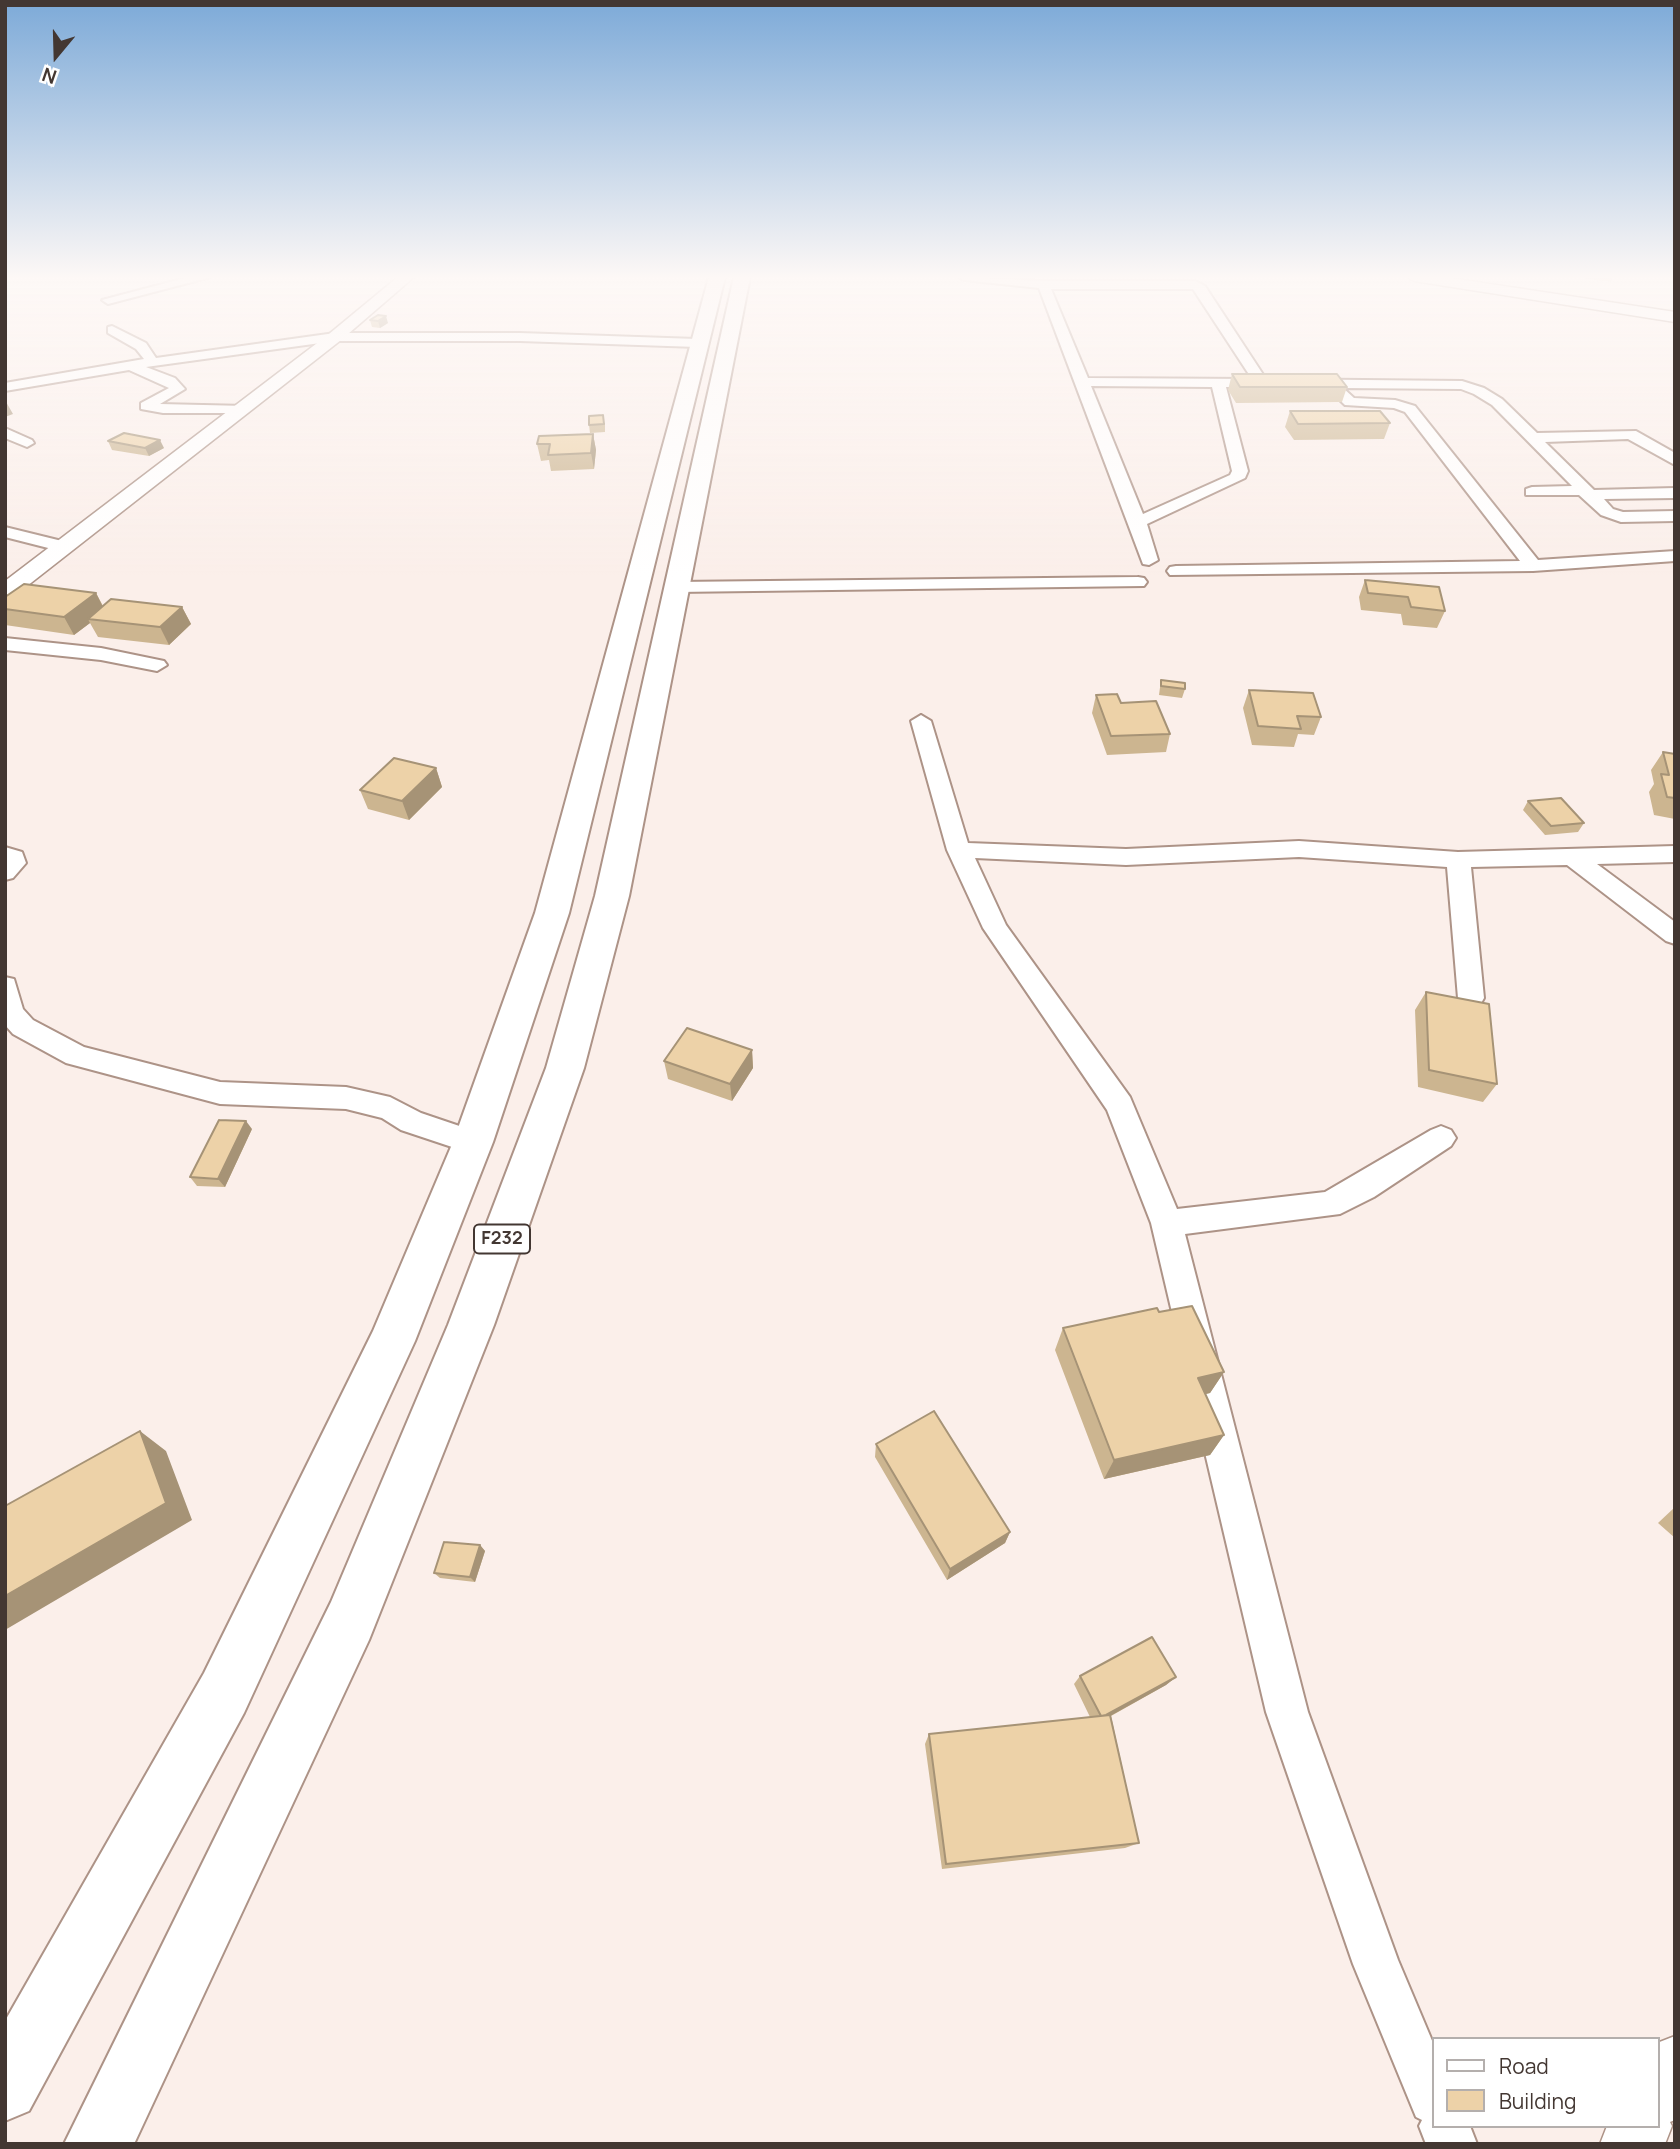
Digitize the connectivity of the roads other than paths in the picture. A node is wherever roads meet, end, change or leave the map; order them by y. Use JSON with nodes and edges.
{"nodes":[{"id":1,"x":67,"y":377,"type":"edge"},
{"id":2,"x":160,"y":377,"type":"edge"},
{"id":3,"x":283,"y":377,"type":"edge"},
{"id":4,"x":688,"y":377,"type":"edge"},
{"id":5,"x":721,"y":377,"type":"edge"},
{"id":6,"x":1081,"y":377,"type":"edge"},
{"id":7,"x":1258,"y":377,"type":"edge"},
{"id":8,"x":1083,"y":382,"type":"junction"},
{"id":9,"x":1219,"y":382,"type":"junction"},
{"id":10,"x":1261,"y":382,"type":"junction"},
{"id":11,"x":1328,"y":382,"type":"junction"},
{"id":12,"x":5,"y":387,"type":"edge"},
{"id":13,"x":242,"y":409,"type":"junction"},
{"id":14,"x":5,"y":432,"type":"edge"},
{"id":15,"x":1531,"y":438,"type":"junction"},
{"id":16,"x":27,"y":443,"type":"dead end"},
{"id":17,"x":1675,"y":460,"type":"edge"},
{"id":18,"x":1532,"y":492,"type":"dead end"},
{"id":19,"x":1585,"y":493,"type":"junction"},
{"id":20,"x":1675,"y":493,"type":"edge"},
{"id":21,"x":1672,"y":519,"type":"edge"},
{"id":22,"x":1138,"y":522,"type":"junction"},
{"id":23,"x":5,"y":532,"type":"edge"},
{"id":24,"x":1675,"y":533,"type":"edge"},
{"id":25,"x":64,"y":547,"type":"junction"},
{"id":26,"x":1666,"y":557,"type":"edge"},
{"id":27,"x":1149,"y":560,"type":"junction"},
{"id":28,"x":1533,"y":566,"type":"junction"},
{"id":29,"x":1177,"y":571,"type":"junction"},
{"id":30,"x":1675,"y":575,"type":"edge"},
{"id":31,"x":678,"y":580,"type":"junction"},
{"id":32,"x":1145,"y":580,"type":"junction"},
{"id":33,"x":5,"y":592,"type":"edge"},
{"id":34,"x":5,"y":644,"type":"edge"},
{"id":35,"x":157,"y":665,"type":"dead end"},
{"id":36,"x":921,"y":721,"type":"dead end"},
{"id":37,"x":959,"y":850,"type":"junction"},
{"id":38,"x":1675,"y":854,"type":"edge"},
{"id":39,"x":5,"y":855,"type":"edge"},
{"id":40,"x":1572,"y":857,"type":"junction"},
{"id":41,"x":1458,"y":860,"type":"junction"},
{"id":42,"x":5,"y":872,"type":"edge"},
{"id":43,"x":1675,"y":935,"type":"edge"},
{"id":44,"x":5,"y":986,"type":"edge"},
{"id":45,"x":1471,"y":998,"type":"edge"},
{"id":46,"x":1441,"y":1138,"type":"dead end"},
{"id":47,"x":473,"y":1142,"type":"junction"},
{"id":48,"x":1167,"y":1223,"type":"junction"},
{"id":49,"x":1675,"y":2066,"type":"edge"},
{"id":50,"x":5,"y":2087,"type":"edge"},
{"id":51,"x":1659,"y":2094,"type":"edge"},
{"id":52,"x":1432,"y":2098,"type":"edge"},
{"id":53,"x":1445,"y":2128,"type":"edge"},
{"id":54,"x":1640,"y":2128,"type":"edge"},
{"id":55,"x":98,"y":2144,"type":"edge"},
{"id":56,"x":1452,"y":2144,"type":"edge"},
{"id":57,"x":1631,"y":2144,"type":"edge"}],
"edges":[{"from":1,"to":12,"type":"street"},
{"from":2,"to":13,"type":"street"},
{"from":3,"to":13,"type":"street"},
{"from":4,"to":47,"type":"highway"},
{"from":5,"to":31,"type":"highway","number":"F232"},
{"from":6,"to":8,"type":"street"},
{"from":7,"to":10,"type":"street"},
{"from":8,"to":9,"type":"street"},
{"from":8,"to":22,"type":"street"},
{"from":9,"to":10,"type":"street"},
{"from":9,"to":22,"type":"street"},
{"from":10,"to":11,"type":"street"},
{"from":11,"to":15,"type":"street"},
{"from":11,"to":28,"type":"street"},
{"from":13,"to":25,"type":"street"},
{"from":14,"to":16,"type":"street"},
{"from":15,"to":17,"type":"street"},
{"from":15,"to":19,"type":"street"},
{"from":18,"to":19,"type":"street"},
{"from":19,"to":20,"type":"street"},
{"from":19,"to":21,"type":"street"},
{"from":22,"to":27,"type":"street"},
{"from":23,"to":25,"type":"street"},
{"from":24,"to":26,"type":"street"},
{"from":25,"to":33,"type":"street"},
{"from":26,"to":28,"type":"street"},
{"from":26,"to":30,"type":"street"},
{"from":27,"to":29,"type":"street"},
{"from":27,"to":32,"type":"street"},
{"from":28,"to":29,"type":"street"},
{"from":29,"to":32,"type":"street"},
{"from":31,"to":32,"type":"street"},
{"from":31,"to":55,"type":"highway","number":"F232"},
{"from":34,"to":35,"type":"street"},
{"from":36,"to":37,"type":"street"},
{"from":37,"to":41,"type":"street"},
{"from":37,"to":48,"type":"street"},
{"from":38,"to":40,"type":"street"},
{"from":39,"to":42,"type":"street"},
{"from":40,"to":41,"type":"street"},
{"from":40,"to":43,"type":"street"},
{"from":41,"to":45,"type":"street"},
{"from":44,"to":47,"type":"street"},
{"from":46,"to":48,"type":"street"},
{"from":47,"to":50,"type":"highway"},
{"from":48,"to":52,"type":"street"},
{"from":49,"to":51,"type":"street"},
{"from":53,"to":56,"type":"street"},
{"from":54,"to":57,"type":"street"}]}
